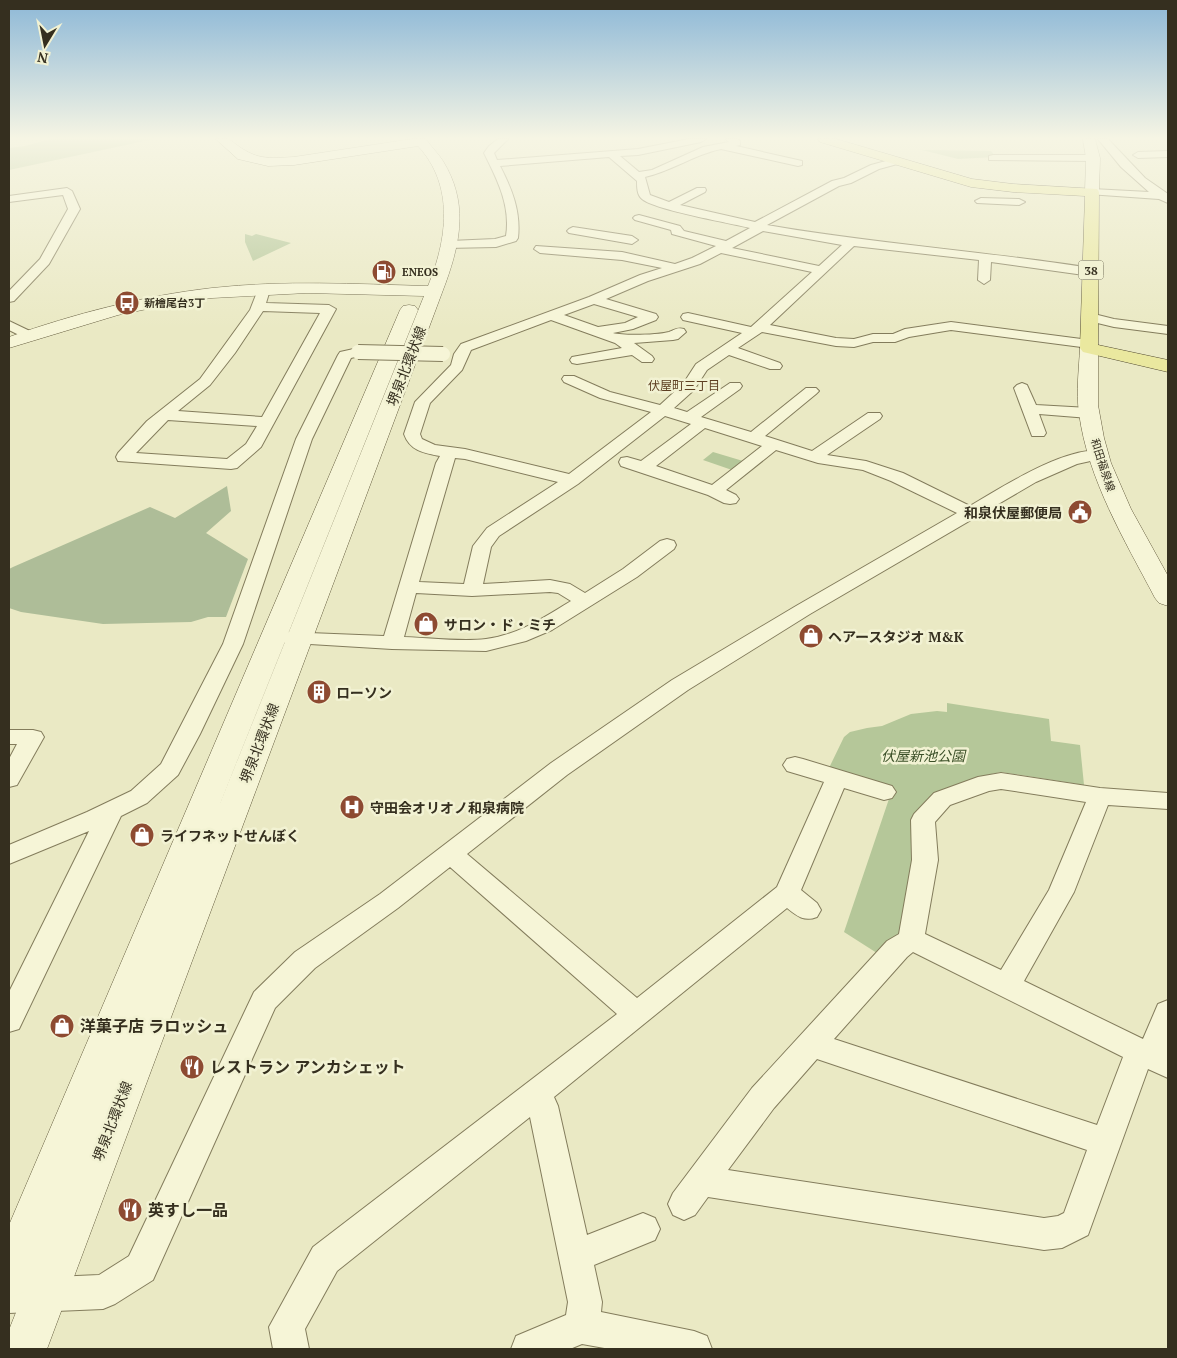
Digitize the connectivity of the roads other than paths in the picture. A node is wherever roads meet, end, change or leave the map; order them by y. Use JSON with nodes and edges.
{"nodes":[{"id":1,"x":72,"y":202,"type":"edge"},
{"id":2,"x":436,"y":202,"type":"edge"},
{"id":3,"x":451,"y":202,"type":"edge"},
{"id":4,"x":509,"y":202,"type":"edge"},
{"id":5,"x":660,"y":202,"type":"edge"},
{"id":6,"x":677,"y":202,"type":"edge"},
{"id":7,"x":801,"y":202,"type":"edge"},
{"id":8,"x":1092,"y":202,"type":"edge"},
{"id":9,"x":669,"y":206,"type":"junction"},
{"id":10,"x":639,"y":218,"type":"dead end"},
{"id":11,"x":759,"y":226,"type":"junction"},
{"id":12,"x":573,"y":231,"type":"dead end"},
{"id":13,"x":608,"y":235,"type":"junction"},
{"id":14,"x":632,"y":240,"type":"dead end"},
{"id":15,"x":852,"y":242,"type":"junction"},
{"id":16,"x":450,"y":245,"type":"junction"},
{"id":17,"x":725,"y":247,"type":"junction"},
{"id":18,"x":886,"y":247,"type":"junction"},
{"id":19,"x":540,"y":249,"type":"dead end"},
{"id":20,"x":598,"y":254,"type":"junction"},
{"id":21,"x":985,"y":257,"type":"junction"},
{"id":22,"x":880,"y":262,"type":"dead end"},
{"id":23,"x":675,"y":268,"type":"junction"},
{"id":24,"x":822,"y":270,"type":"junction"},
{"id":25,"x":1091,"y":272,"type":"junction"},
{"id":26,"x":984,"y":280,"type":"dead end"},
{"id":27,"x":264,"y":290,"type":"junction"},
{"id":28,"x":426,"y":291,"type":"junction"},
{"id":29,"x":9,"y":298,"type":"edge"},
{"id":30,"x":594,"y":300,"type":"junction"},
{"id":31,"x":259,"y":307,"type":"junction"},
{"id":32,"x":550,"y":315,"type":"junction"},
{"id":33,"x":688,"y":316,"type":"dead end"},
{"id":34,"x":1090,"y":317,"type":"junction"},
{"id":35,"x":9,"y":325,"type":"edge"},
{"id":36,"x":756,"y":329,"type":"junction"},
{"id":37,"x":1168,"y":330,"type":"edge"},
{"id":38,"x":596,"y":332,"type":"junction"},
{"id":39,"x":679,"y":332,"type":"dead end"},
{"id":40,"x":29,"y":336,"type":"junction"},
{"id":41,"x":620,"y":340,"type":"junction"},
{"id":42,"x":9,"y":343,"type":"edge"},
{"id":43,"x":1089,"y":346,"type":"junction"},
{"id":44,"x":726,"y":349,"type":"junction"},
{"id":45,"x":634,"y":350,"type":"junction"},
{"id":46,"x":461,"y":354,"type":"junction"},
{"id":47,"x":647,"y":359,"type":"dead end"},
{"id":48,"x":577,"y":360,"type":"dead end"},
{"id":49,"x":775,"y":366,"type":"dead end"},
{"id":50,"x":1168,"y":366,"type":"edge"},
{"id":51,"x":569,"y":379,"type":"dead end"},
{"id":52,"x":622,"y":382,"type":"dead end"},
{"id":53,"x":735,"y":386,"type":"dead end"},
{"id":54,"x":811,"y":391,"type":"dead end"},
{"id":55,"x":605,"y":395,"type":"junction"},
{"id":56,"x":663,"y":410,"type":"junction"},
{"id":57,"x":1089,"y":413,"type":"junction"},
{"id":58,"x":164,"y":415,"type":"junction"},
{"id":59,"x":849,"y":417,"type":"dead end"},
{"id":60,"x":696,"y":420,"type":"junction"},
{"id":61,"x":267,"y":422,"type":"junction"},
{"id":62,"x":1038,"y":433,"type":"dead end"},
{"id":63,"x":753,"y":438,"type":"junction"},
{"id":64,"x":773,"y":445,"type":"junction"},
{"id":65,"x":450,"y":453,"type":"junction"},
{"id":66,"x":1098,"y":455,"type":"junction"},
{"id":67,"x":814,"y":457,"type":"junction"},
{"id":68,"x":572,"y":480,"type":"junction"},
{"id":69,"x":971,"y":513,"type":"junction"},
{"id":70,"x":667,"y":545,"type":"dead end"},
{"id":71,"x":408,"y":588,"type":"junction"},
{"id":72,"x":472,"y":590,"type":"junction"},
{"id":73,"x":1168,"y":598,"type":"edge"},
{"id":74,"x":585,"y":601,"type":"junction"},
{"id":75,"x":286,"y":638,"type":"junction"},
{"id":76,"x":392,"y":643,"type":"junction"},
{"id":77,"x":9,"y":737,"type":"edge"},
{"id":78,"x":795,"y":765,"type":"dead end"},
{"id":79,"x":837,"y":778,"type":"junction"},
{"id":80,"x":9,"y":779,"type":"edge"},
{"id":81,"x":884,"y":792,"type":"dead end"},
{"id":82,"x":1100,"y":796,"type":"junction"},
{"id":83,"x":1168,"y":802,"type":"edge"},
{"id":84,"x":111,"y":811,"type":"junction"},
{"id":85,"x":450,"y":853,"type":"junction"},
{"id":86,"x":9,"y":855,"type":"edge"},
{"id":87,"x":911,"y":939,"type":"junction"},
{"id":88,"x":1007,"y":985,"type":"junction"},
{"id":89,"x":1168,"y":1012,"type":"edge"},
{"id":90,"x":637,"y":1015,"type":"junction"},
{"id":91,"x":9,"y":1020,"type":"edge"},
{"id":92,"x":810,"y":1044,"type":"junction"},
{"id":93,"x":1153,"y":1058,"type":"edge"},
{"id":94,"x":537,"y":1093,"type":"junction"},
{"id":95,"x":1106,"y":1142,"type":"junction"},
{"id":96,"x":643,"y":1230,"type":"dead end"},
{"id":97,"x":575,"y":1256,"type":"junction"},
{"id":98,"x":21,"y":1289,"type":"edge"},
{"id":99,"x":582,"y":1326,"type":"junction"},
{"id":100,"x":24,"y":1349,"type":"edge"},
{"id":101,"x":291,"y":1349,"type":"edge"},
{"id":102,"x":529,"y":1349,"type":"edge"},
{"id":103,"x":694,"y":1349,"type":"edge"}],
"edges":[{"from":1,"to":29,"type":"street"},
{"from":2,"to":28,"type":"main road","name":"堺泉北環状線"},
{"from":3,"to":16,"type":"main road","name":"堺泉北環状線"},
{"from":4,"to":16,"type":"street"},
{"from":5,"to":9,"type":"street"},
{"from":6,"to":9,"type":"street"},
{"from":7,"to":11,"type":"street"},
{"from":8,"to":25,"type":"main road","number":"38"},
{"from":9,"to":11,"type":"street"},
{"from":10,"to":17,"type":"street"},
{"from":11,"to":15,"type":"street"},
{"from":11,"to":17,"type":"street"},
{"from":12,"to":13,"type":"street"},
{"from":13,"to":14,"type":"street"},
{"from":13,"to":20,"type":"street"},
{"from":15,"to":18,"type":"street"},
{"from":15,"to":24,"type":"street"},
{"from":16,"to":28,"type":"main road","name":"堺泉北環状線"},
{"from":17,"to":23,"type":"street"},
{"from":17,"to":24,"type":"street"},
{"from":18,"to":21,"type":"street"},
{"from":18,"to":22,"type":"street"},
{"from":19,"to":20,"type":"street"},
{"from":20,"to":23,"type":"street"},
{"from":21,"to":25,"type":"street"},
{"from":21,"to":26,"type":"street"},
{"from":23,"to":30,"type":"street"},
{"from":24,"to":36,"type":"street"},
{"from":25,"to":34,"type":"main road","number":"38"},
{"from":27,"to":28,"type":"main road"},
{"from":27,"to":31,"type":"street"},
{"from":27,"to":40,"type":"main road"},
{"from":28,"to":75,"type":"main road","name":"堺泉北環状線"},
{"from":30,"to":32,"type":"street"},
{"from":30,"to":38,"type":"street"},
{"from":31,"to":58,"type":"street"},
{"from":31,"to":61,"type":"street"},
{"from":32,"to":38,"type":"street"},
{"from":32,"to":46,"type":"street"},
{"from":33,"to":36,"type":"street"},
{"from":34,"to":37,"type":"street"},
{"from":34,"to":43,"type":"main road","number":"38"},
{"from":35,"to":40,"type":"street"},
{"from":36,"to":43,"type":"street"},
{"from":36,"to":44,"type":"street"},
{"from":38,"to":41,"type":"street"},
{"from":39,"to":41,"type":"street"},
{"from":40,"to":42,"type":"main road"},
{"from":41,"to":45,"type":"street"},
{"from":43,"to":50,"type":"main road"},
{"from":43,"to":57,"type":"main road","name":"和田福泉線"},
{"from":44,"to":49,"type":"street"},
{"from":44,"to":56,"type":"street"},
{"from":45,"to":47,"type":"street"},
{"from":45,"to":48,"type":"street"},
{"from":46,"to":65,"type":"street"},
{"from":46,"to":84,"type":"street","bridge":true},
{"from":51,"to":55,"type":"street"},
{"from":52,"to":55,"type":"street"},
{"from":53,"to":60,"type":"street"},
{"from":54,"to":63,"type":"street"},
{"from":55,"to":56,"type":"street"},
{"from":56,"to":60,"type":"street"},
{"from":56,"to":68,"type":"street"},
{"from":57,"to":62,"type":"street"},
{"from":57,"to":66,"type":"main road","name":"和田福泉線"},
{"from":58,"to":61,"type":"street"},
{"from":58,"to":61,"type":"street"},
{"from":59,"to":67,"type":"street"},
{"from":60,"to":63,"type":"street"},
{"from":60,"to":64,"type":"street"},
{"from":63,"to":64,"type":"street"},
{"from":64,"to":67,"type":"street"},
{"from":65,"to":68,"type":"street"},
{"from":65,"to":71,"type":"street"},
{"from":66,"to":69,"type":"street"},
{"from":66,"to":73,"type":"main road","name":"和田福泉線"},
{"from":67,"to":69,"type":"street"},
{"from":68,"to":72,"type":"street"},
{"from":69,"to":85,"type":"street"},
{"from":70,"to":74,"type":"street"},
{"from":71,"to":72,"type":"street"},
{"from":71,"to":76,"type":"street"},
{"from":72,"to":74,"type":"street"},
{"from":74,"to":76,"type":"street"},
{"from":75,"to":76,"type":"street"},
{"from":75,"to":98,"type":"main road","name":"堺泉北環状線"},
{"from":75,"to":98,"type":"main road","name":"堺泉北環状線"},
{"from":77,"to":80,"type":"street"},
{"from":78,"to":79,"type":"street"},
{"from":79,"to":81,"type":"street"},
{"from":79,"to":90,"type":"street"},
{"from":82,"to":83,"type":"street"},
{"from":82,"to":87,"type":"street"},
{"from":82,"to":88,"type":"street"},
{"from":84,"to":86,"type":"street"},
{"from":84,"to":91,"type":"street"},
{"from":85,"to":90,"type":"street"},
{"from":85,"to":98,"type":"street"},
{"from":87,"to":88,"type":"street"},
{"from":87,"to":92,"type":"street"},
{"from":88,"to":93,"type":"street"},
{"from":89,"to":93,"type":"street"},
{"from":90,"to":94,"type":"street"},
{"from":92,"to":95,"type":"street"},
{"from":92,"to":95,"type":"street"},
{"from":93,"to":95,"type":"street"},
{"from":94,"to":97,"type":"street"},
{"from":94,"to":101,"type":"street"},
{"from":96,"to":97,"type":"street"},
{"from":97,"to":99,"type":"street"},
{"from":98,"to":100,"type":"main road","name":"堺泉北環状線"},
{"from":99,"to":102,"type":"street"},
{"from":99,"to":103,"type":"street"}]}
